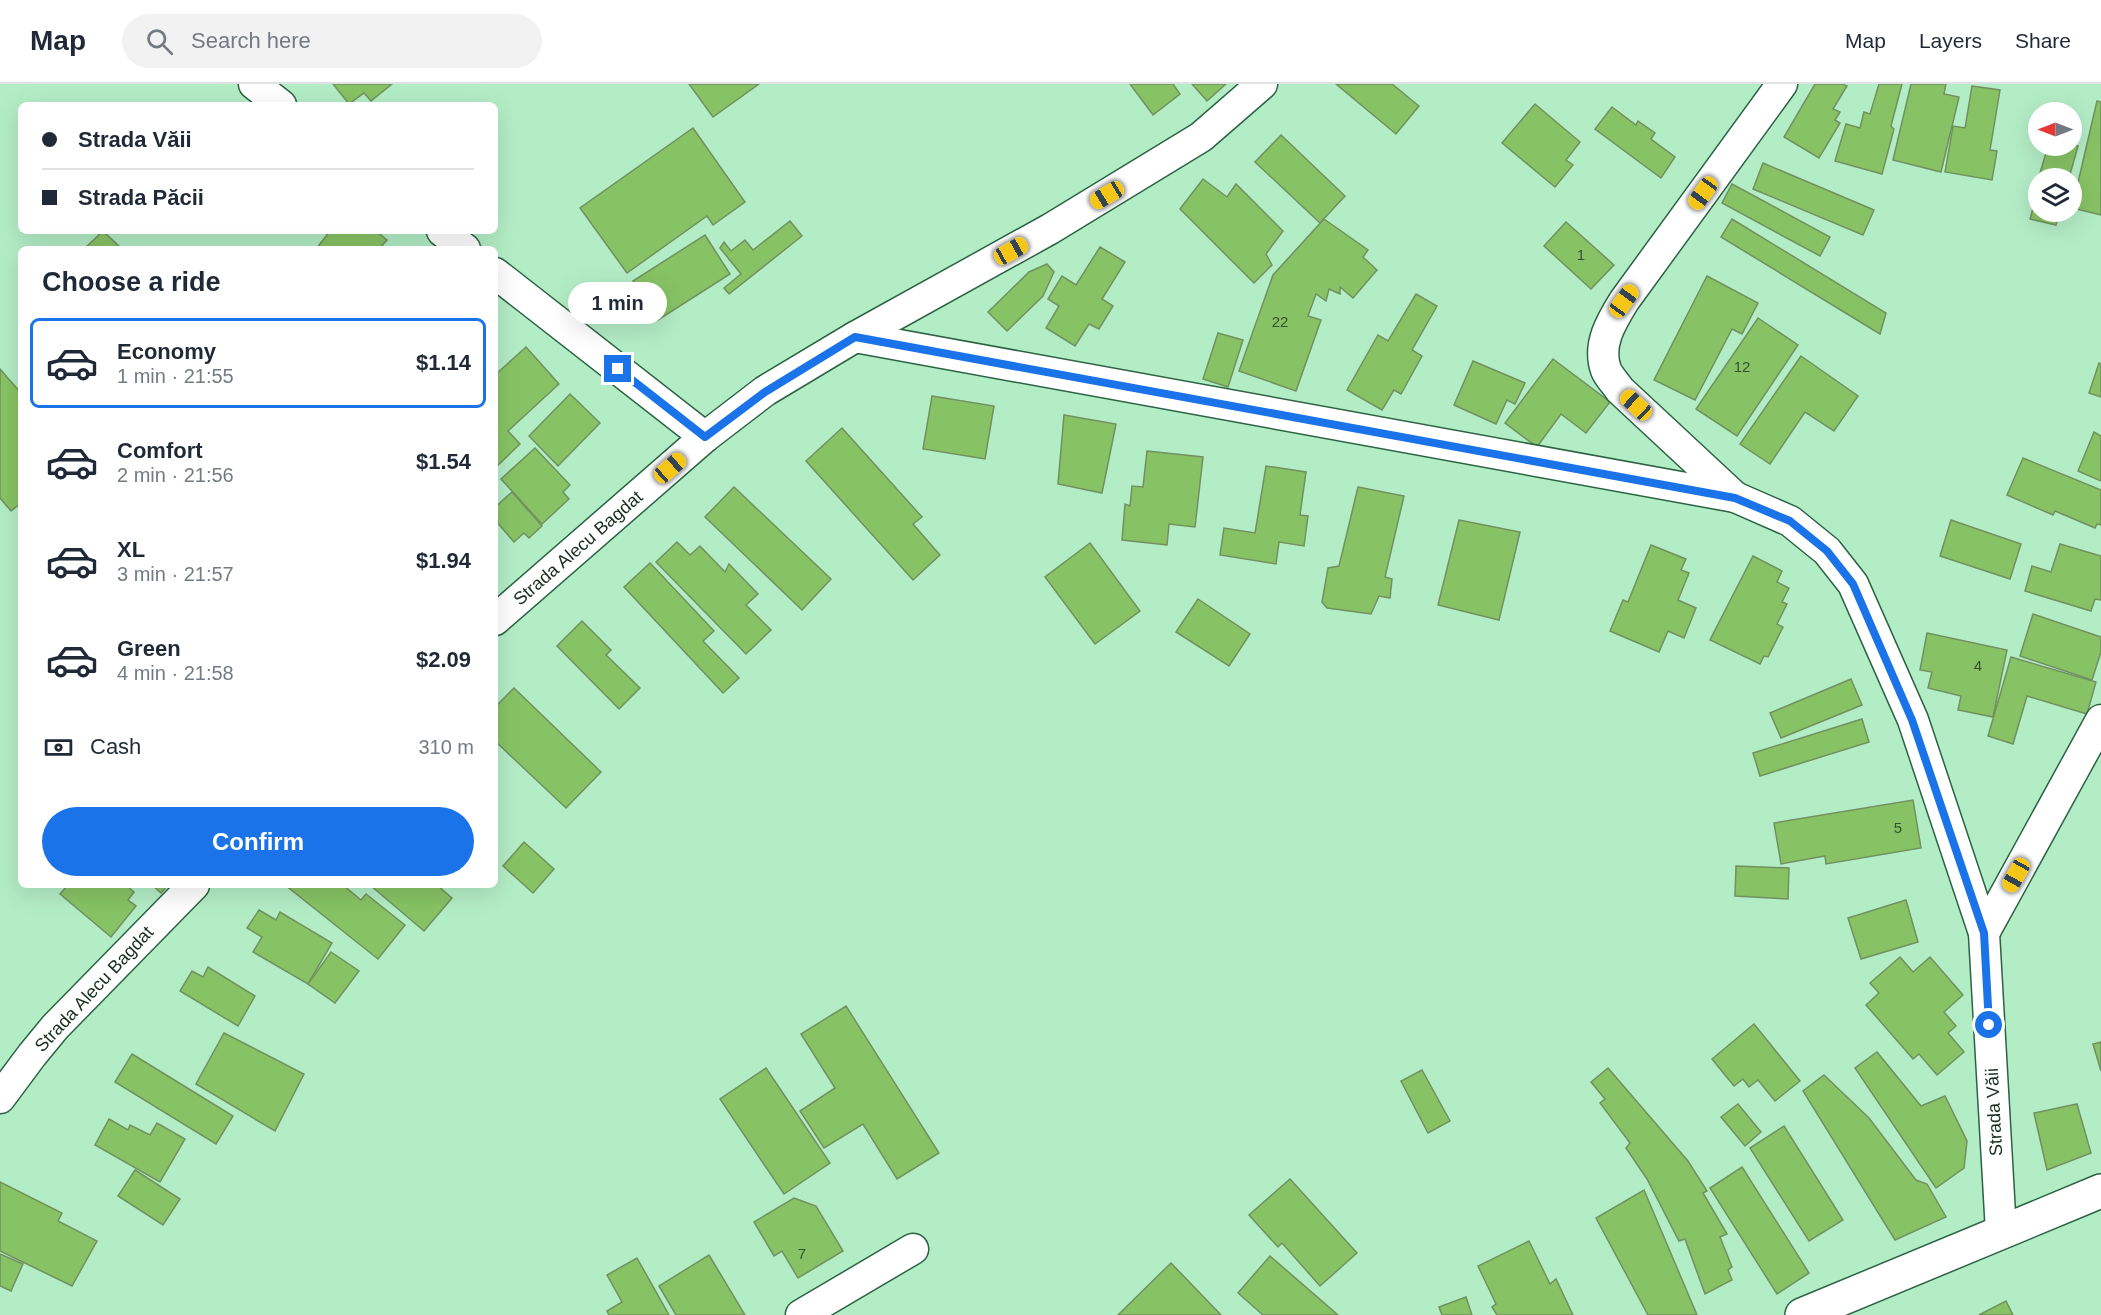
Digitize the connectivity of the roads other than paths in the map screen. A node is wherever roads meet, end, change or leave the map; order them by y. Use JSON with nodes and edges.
{"nodes":[{"id":1,"x":254,"y":84,"type":"edge"},
{"id":2,"x":1262,"y":84,"type":"edge"},
{"id":3,"x":1782,"y":84,"type":"edge"},
{"id":4,"x":277,"y":102,"type":"edge"},
{"id":5,"x":446,"y":234,"type":"edge"},
{"id":6,"x":461,"y":246,"type":"edge"},
{"id":7,"x":498,"y":275,"type":"edge"},
{"id":8,"x":855,"y":337,"type":"junction"},
{"id":9,"x":705,"y":437,"type":"junction"},
{"id":10,"x":1735,"y":498,"type":"junction"},
{"id":11,"x":498,"y":618,"type":"edge"},
{"id":12,"x":2101,"y":720,"type":"edge"},
{"id":13,"x":191,"y":888,"type":"edge"},
{"id":14,"x":1984,"y":933,"type":"junction"},
{"id":15,"x":0,"y":1098,"type":"edge"},
{"id":16,"x":2101,"y":1191,"type":"edge"},
{"id":17,"x":2001,"y":1232,"type":"junction"},
{"id":18,"x":913,"y":1249,"type":"dead end"},
{"id":19,"x":801,"y":1315,"type":"edge"},
{"id":20,"x":1802,"y":1315,"type":"edge"}],
"edges":[{"from":1,"to":4,"type":"street"},
{"from":2,"to":8,"type":"street","name":"Strada Alecu Bagdat"},
{"from":3,"to":10,"type":"street"},
{"from":5,"to":6,"type":"street"},
{"from":7,"to":9,"type":"street"},
{"from":8,"to":9,"type":"street","name":"Strada Alecu Bagdat"},
{"from":8,"to":10,"type":"street","name":"Strada Văii"},
{"from":9,"to":11,"type":"street","name":"Strada Alecu Bagdat"},
{"from":10,"to":14,"type":"street","name":"Strada Văii"},
{"from":12,"to":14,"type":"street"},
{"from":13,"to":15,"type":"street","name":"Strada Alecu Bagdat"},
{"from":14,"to":17,"type":"street","name":"Strada Văii"},
{"from":16,"to":17,"type":"street"},
{"from":17,"to":20,"type":"street"},
{"from":18,"to":19,"type":"street"}]}
